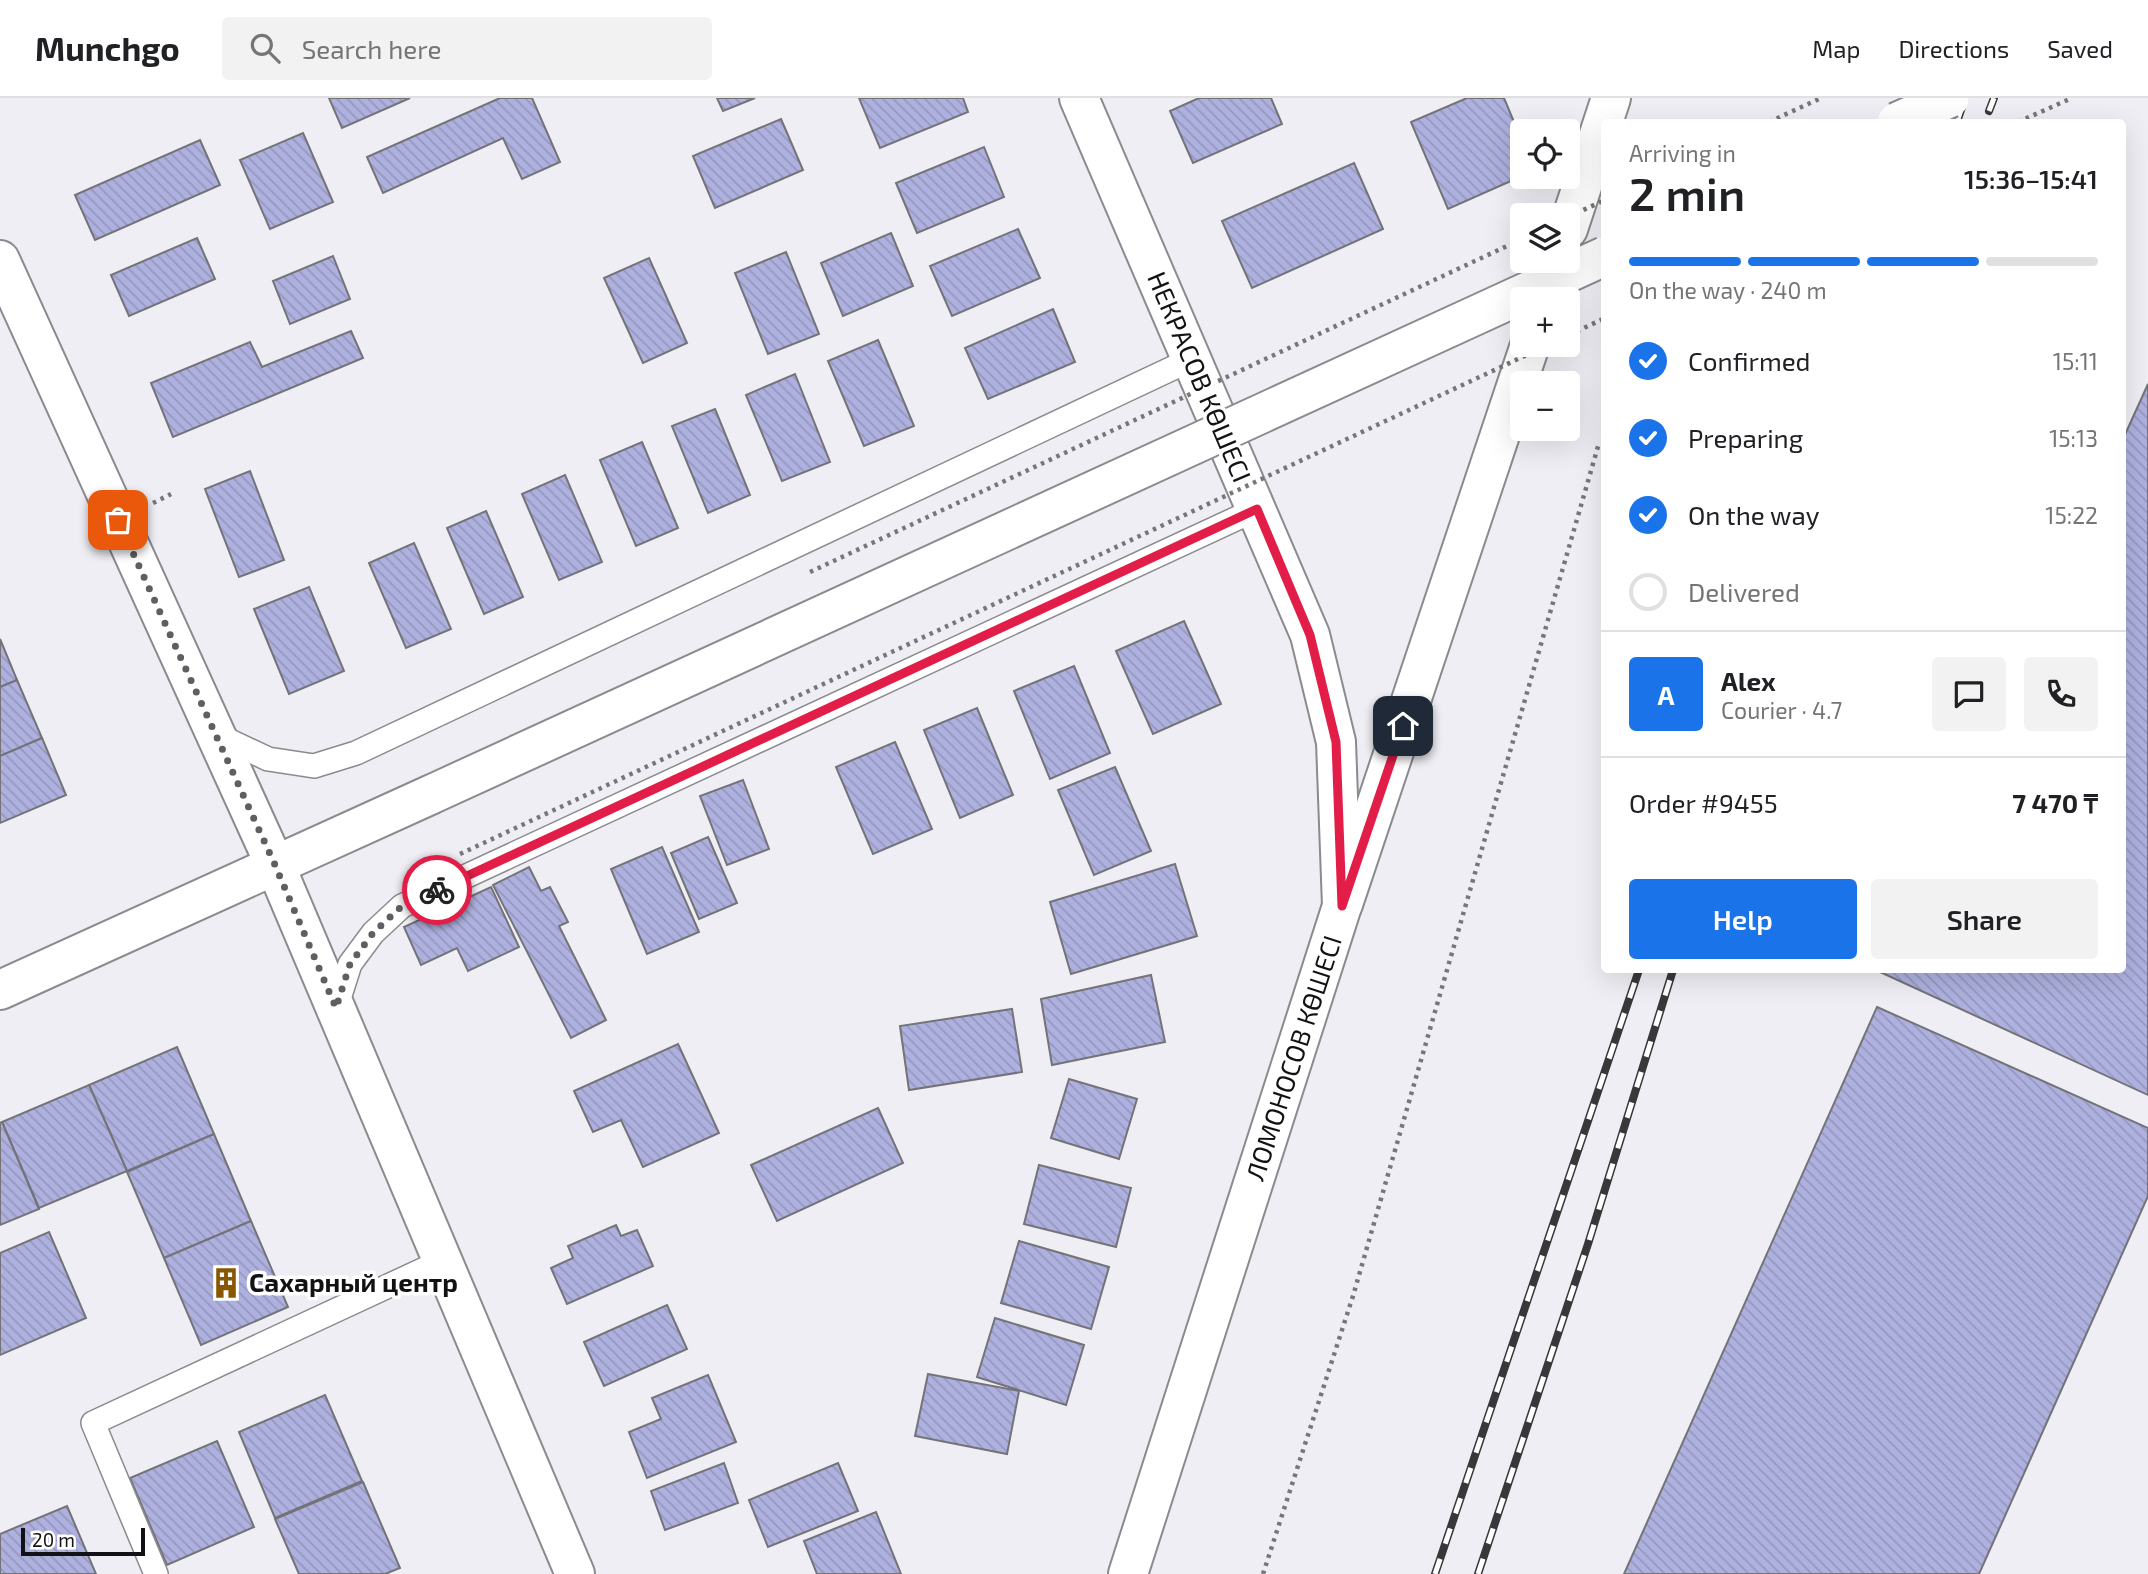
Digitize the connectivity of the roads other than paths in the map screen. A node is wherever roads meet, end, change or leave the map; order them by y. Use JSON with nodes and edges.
{"nodes":[{"id":1,"x":1079,"y":98,"type":"edge"},
{"id":2,"x":1611,"y":98,"type":"edge"},
{"id":3,"x":1950,"y":98,"type":"edge"},
{"id":4,"x":1604,"y":119,"type":"edge"},
{"id":5,"x":1904,"y":119,"type":"edge"},
{"id":6,"x":1601,"y":128,"type":"edge"},
{"id":7,"x":1577,"y":203,"type":"edge"},
{"id":8,"x":1601,"y":258,"type":"edge"},
{"id":9,"x":0,"y":260,"type":"edge"},
{"id":10,"x":10,"y":310,"type":"edge"},
{"id":11,"x":1526,"y":357,"type":"edge"},
{"id":12,"x":1192,"y":359,"type":"junction"},
{"id":13,"x":1257,"y":509,"type":"junction"},
{"id":14,"x":215,"y":735,"type":"junction"},
{"id":15,"x":275,"y":865,"type":"junction"},
{"id":16,"x":1342,"y":906,"type":"junction"},
{"id":17,"x":0,"y":990,"type":"edge"},
{"id":18,"x":336,"y":1008,"type":"junction"},
{"id":19,"x":442,"y":1261,"type":"junction"},
{"id":20,"x":156,"y":1574,"type":"edge"},
{"id":21,"x":575,"y":1574,"type":"edge"},
{"id":22,"x":1128,"y":1574,"type":"edge"}],
"edges":[{"from":1,"to":12,"type":"main road","name":"НЕКРАСОВ КӨШЕСІ"},
{"from":2,"to":4,"type":"main road"},
{"from":3,"to":5,"type":"main road","bridge":true},
{"from":6,"to":7,"type":"main road"},
{"from":8,"to":15,"type":"main road","bridge":true},
{"from":9,"to":10,"type":"main road"},
{"from":10,"to":14,"type":"main road"},
{"from":11,"to":16,"type":"main road","name":"ЛОМОНОСОВ КӨШЕСІ"},
{"from":12,"to":13,"type":"main road","name":"НЕКРАСОВ КӨШЕСІ"},
{"from":12,"to":14,"type":"lane"},
{"from":13,"to":16,"type":"main road","name":"НЕКРАСОВ КӨШЕСІ"},
{"from":13,"to":18,"type":"lane"},
{"from":14,"to":15,"type":"main road"},
{"from":15,"to":17,"type":"main road"},
{"from":15,"to":18,"type":"main road"},
{"from":16,"to":22,"type":"main road","name":"ЛОМОНОСОВ КӨШЕСІ"},
{"from":18,"to":19,"type":"main road"},
{"from":19,"to":20,"type":"lane"},
{"from":19,"to":21,"type":"main road"}]}
